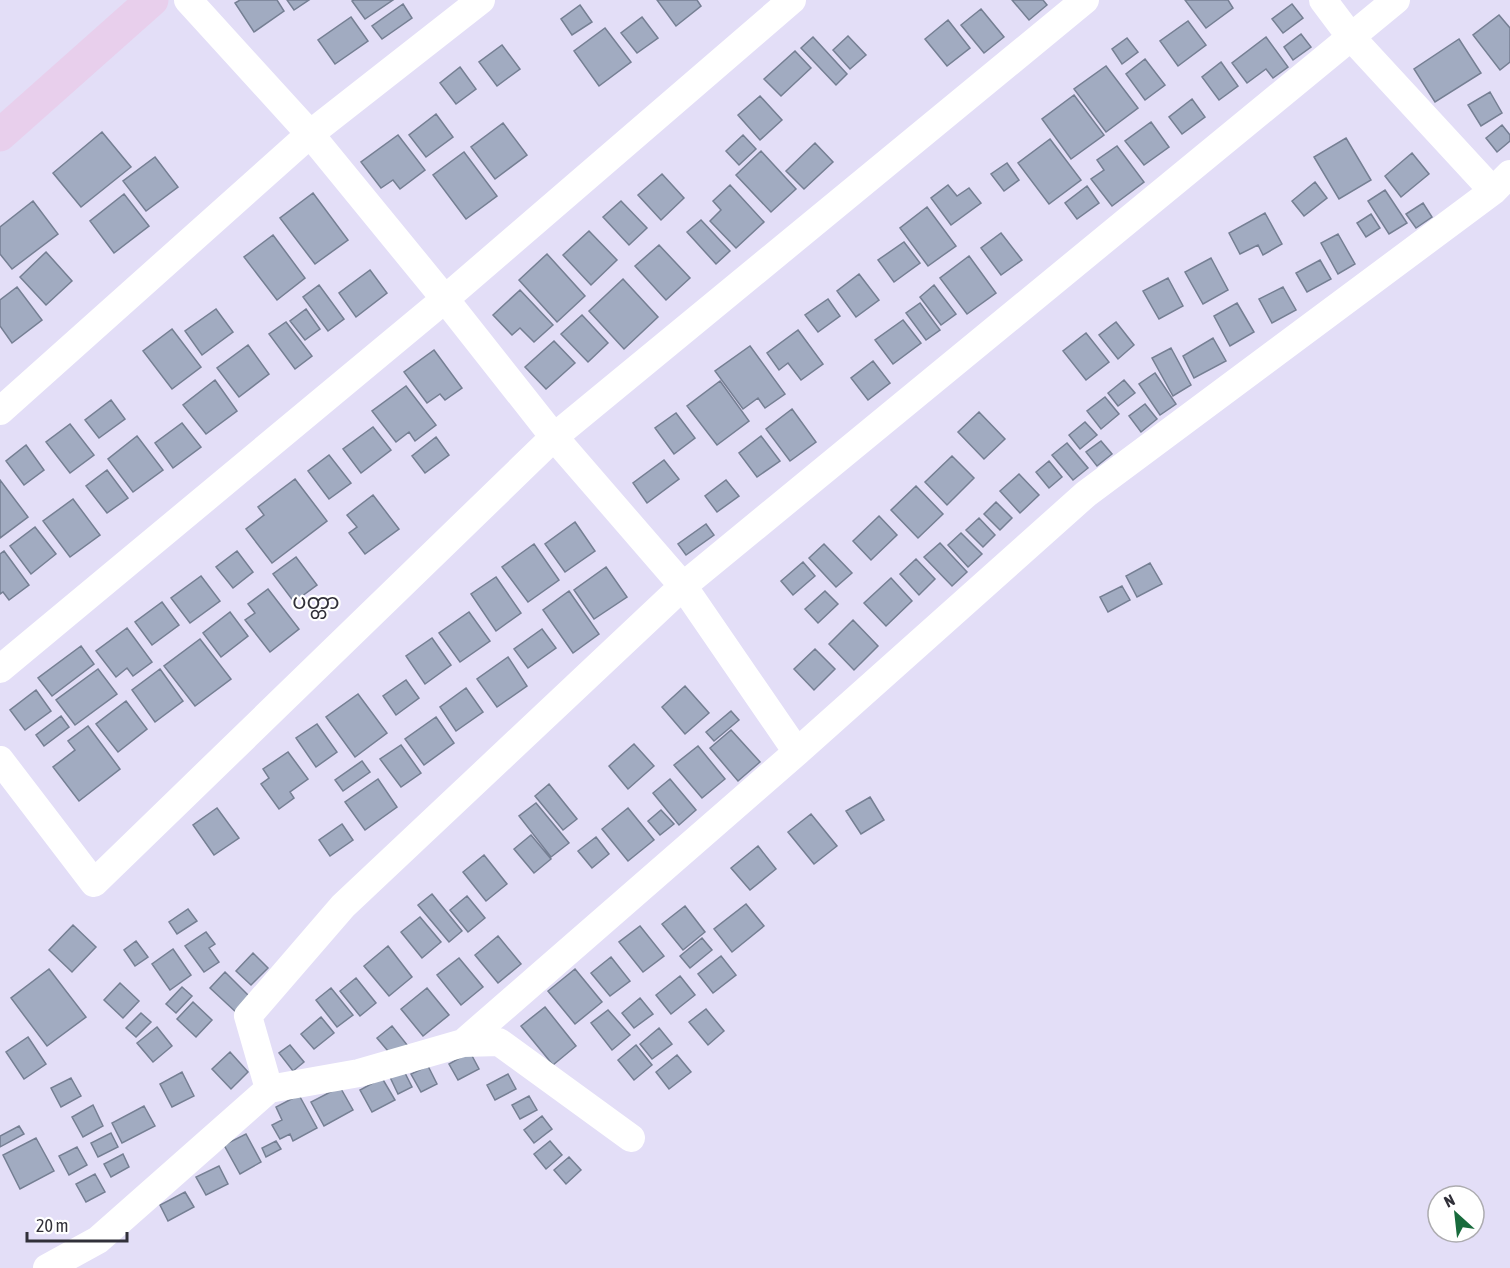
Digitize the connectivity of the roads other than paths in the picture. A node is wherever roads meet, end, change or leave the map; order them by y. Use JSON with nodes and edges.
{"nodes":[{"id":1,"x":152,"y":0,"type":"edge"},
{"id":2,"x":188,"y":0,"type":"edge"},
{"id":3,"x":481,"y":0,"type":"edge"},
{"id":4,"x":792,"y":0,"type":"edge"},
{"id":5,"x":1085,"y":0,"type":"edge"},
{"id":6,"x":1323,"y":0,"type":"edge"},
{"id":7,"x":1396,"y":0,"type":"edge"},
{"id":8,"x":1350,"y":36,"type":"junction"},
{"id":9,"x":310,"y":134,"type":"junction"},
{"id":10,"x":0,"y":135,"type":"edge"},
{"id":11,"x":1501,"y":182,"type":"edge"},
{"id":12,"x":445,"y":299,"type":"junction"},
{"id":13,"x":0,"y":411,"type":"edge"},
{"id":14,"x":554,"y":437,"type":"junction"},
{"id":15,"x":683,"y":586,"type":"junction"},
{"id":16,"x":0,"y":669,"type":"edge"},
{"id":17,"x":797,"y":752,"type":"junction"},
{"id":18,"x":0,"y":760,"type":"edge"},
{"id":19,"x":463,"y":1043,"type":"junction"},
{"id":20,"x":269,"y":1089,"type":"junction"},
{"id":21,"x":631,"y":1138,"type":"dead end"},
{"id":22,"x":46,"y":1268,"type":"edge"}],
"edges":[{"from":1,"to":10,"type":"main road"},
{"from":2,"to":9,"type":"street"},
{"from":3,"to":9,"type":"street"},
{"from":4,"to":12,"type":"street"},
{"from":5,"to":14,"type":"street"},
{"from":6,"to":8,"type":"street"},
{"from":7,"to":8,"type":"street"},
{"from":8,"to":11,"type":"street"},
{"from":8,"to":15,"type":"street"},
{"from":9,"to":12,"type":"street"},
{"from":9,"to":13,"type":"street"},
{"from":11,"to":17,"type":"street"},
{"from":12,"to":14,"type":"street"},
{"from":12,"to":16,"type":"street"},
{"from":14,"to":15,"type":"street"},
{"from":14,"to":18,"type":"street"},
{"from":15,"to":17,"type":"street"},
{"from":15,"to":20,"type":"street"},
{"from":17,"to":19,"type":"street"},
{"from":19,"to":20,"type":"street"},
{"from":19,"to":21,"type":"street"},
{"from":20,"to":22,"type":"street"}]}
